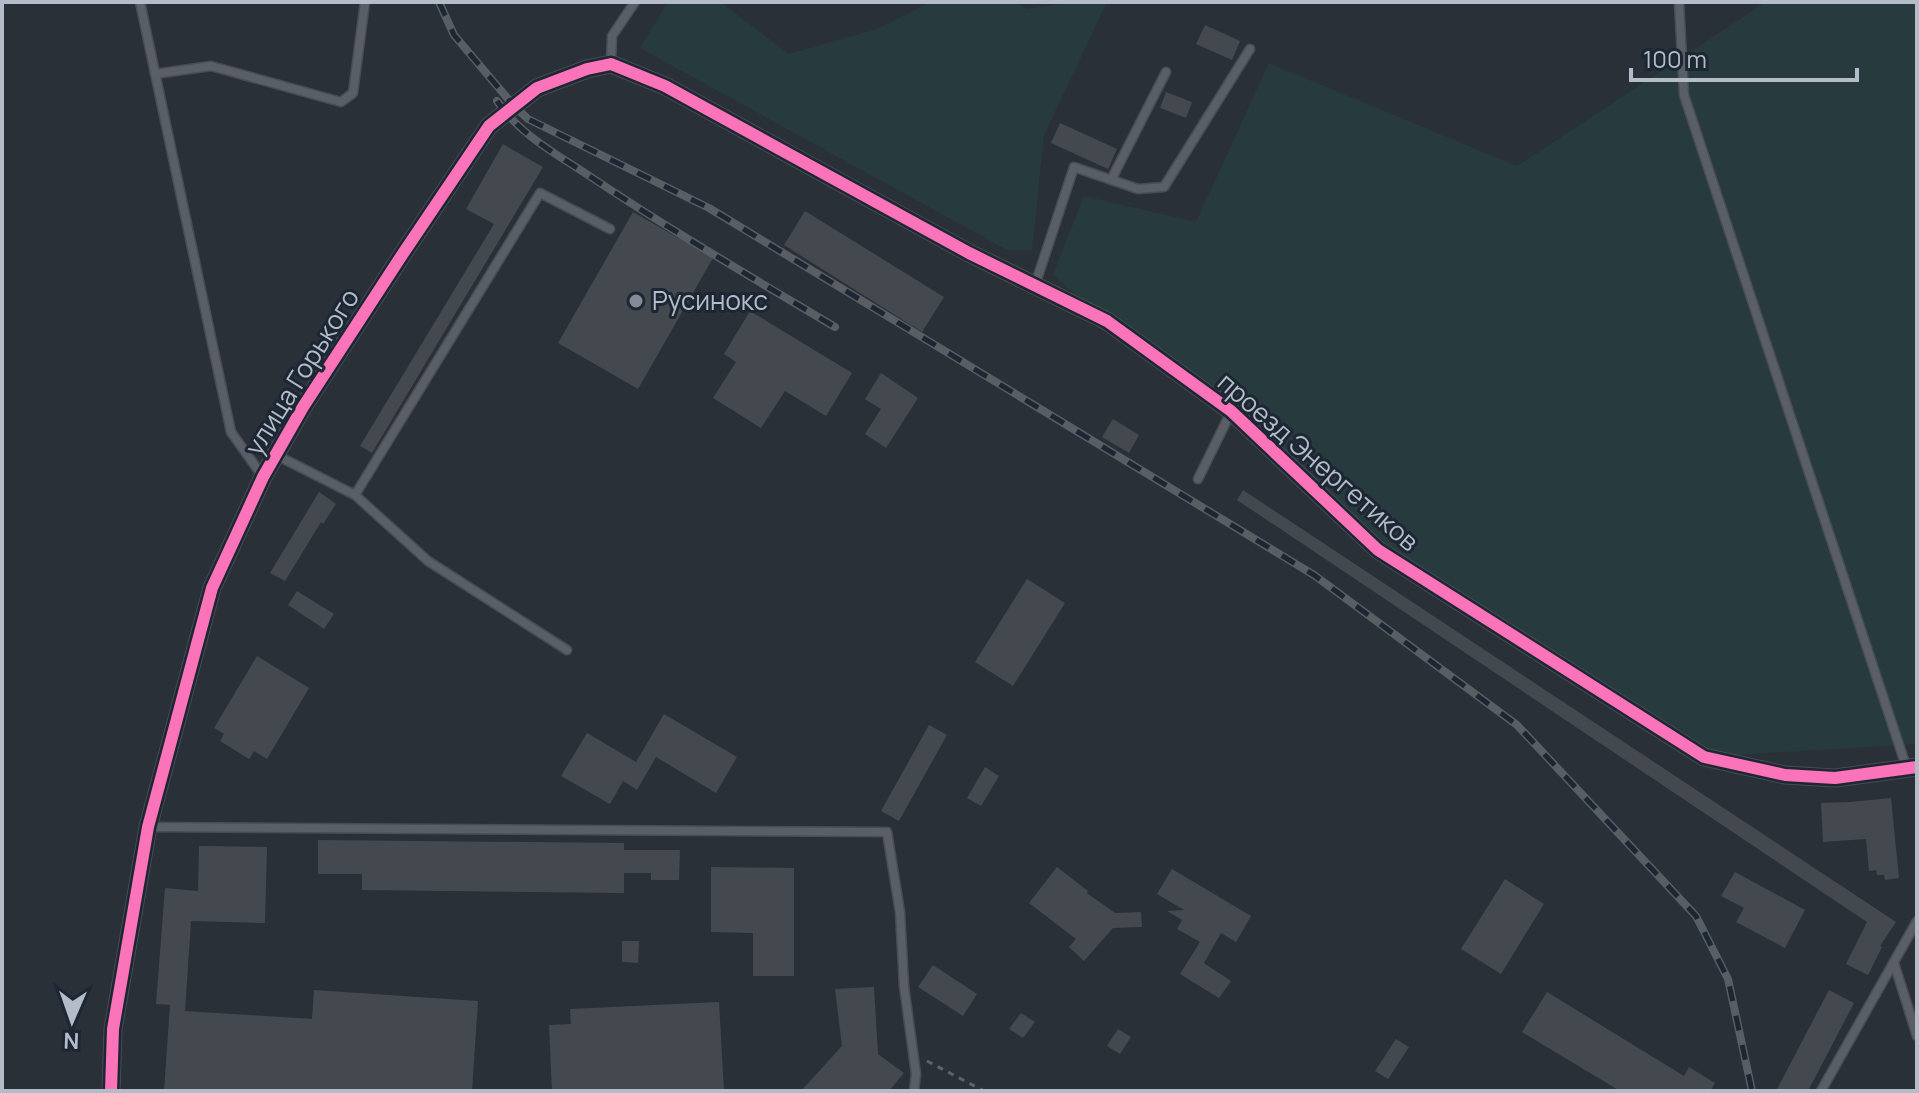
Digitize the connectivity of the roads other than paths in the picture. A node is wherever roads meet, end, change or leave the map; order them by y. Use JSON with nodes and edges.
{"nodes":[{"id":1,"x":140,"y":2,"type":"edge"},
{"id":2,"x":365,"y":2,"type":"edge"},
{"id":3,"x":635,"y":2,"type":"edge"},
{"id":4,"x":1679,"y":2,"type":"edge"},
{"id":5,"x":1250,"y":49,"type":"dead end"},
{"id":6,"x":611,"y":64,"type":"junction"},
{"id":7,"x":1166,"y":72,"type":"dead end"},
{"id":8,"x":155,"y":74,"type":"junction"},
{"id":9,"x":1111,"y":180,"type":"junction"},
{"id":10,"x":610,"y":229,"type":"dead end"},
{"id":11,"x":1035,"y":285,"type":"junction"},
{"id":12,"x":1231,"y":411,"type":"junction"},
{"id":13,"x":276,"y":455,"type":"junction"},
{"id":14,"x":263,"y":477,"type":"junction"},
{"id":15,"x":1198,"y":479,"type":"dead end"},
{"id":16,"x":355,"y":495,"type":"junction"},
{"id":17,"x":567,"y":650,"type":"dead end"},
{"id":18,"x":1912,"y":768,"type":"edge"},
{"id":19,"x":148,"y":827,"type":"junction"},
{"id":20,"x":1917,"y":921,"type":"edge"},
{"id":21,"x":1894,"y":963,"type":"junction"},
{"id":22,"x":1917,"y":1036,"type":"edge"},
{"id":23,"x":111,"y":1091,"type":"edge"},
{"id":24,"x":915,"y":1091,"type":"edge"},
{"id":25,"x":1821,"y":1091,"type":"edge"}],
"edges":[{"from":1,"to":8,"type":"lane"},
{"from":2,"to":8,"type":"lane"},
{"from":3,"to":6,"type":"lane"},
{"from":4,"to":18,"type":"lane"},
{"from":5,"to":9,"type":"lane"},
{"from":6,"to":11,"type":"street","name":"проезд Энергетиков"},
{"from":6,"to":13,"type":"street","name":"улица Горького"},
{"from":7,"to":9,"type":"lane"},
{"from":8,"to":14,"type":"lane"},
{"from":9,"to":11,"type":"lane"},
{"from":10,"to":16,"type":"lane"},
{"from":11,"to":12,"type":"street","name":"проезд Энергетиков"},
{"from":12,"to":15,"type":"lane"},
{"from":12,"to":18,"type":"street","name":"проезд Энергетиков"},
{"from":13,"to":14,"type":"street","name":"улица Горького"},
{"from":13,"to":16,"type":"lane"},
{"from":14,"to":19,"type":"street","name":"улица Горького"},
{"from":16,"to":17,"type":"lane"},
{"from":19,"to":23,"type":"street","name":"улица Горького"},
{"from":19,"to":24,"type":"lane"},
{"from":20,"to":21,"type":"lane"},
{"from":21,"to":22,"type":"lane"},
{"from":21,"to":25,"type":"lane"}]}
